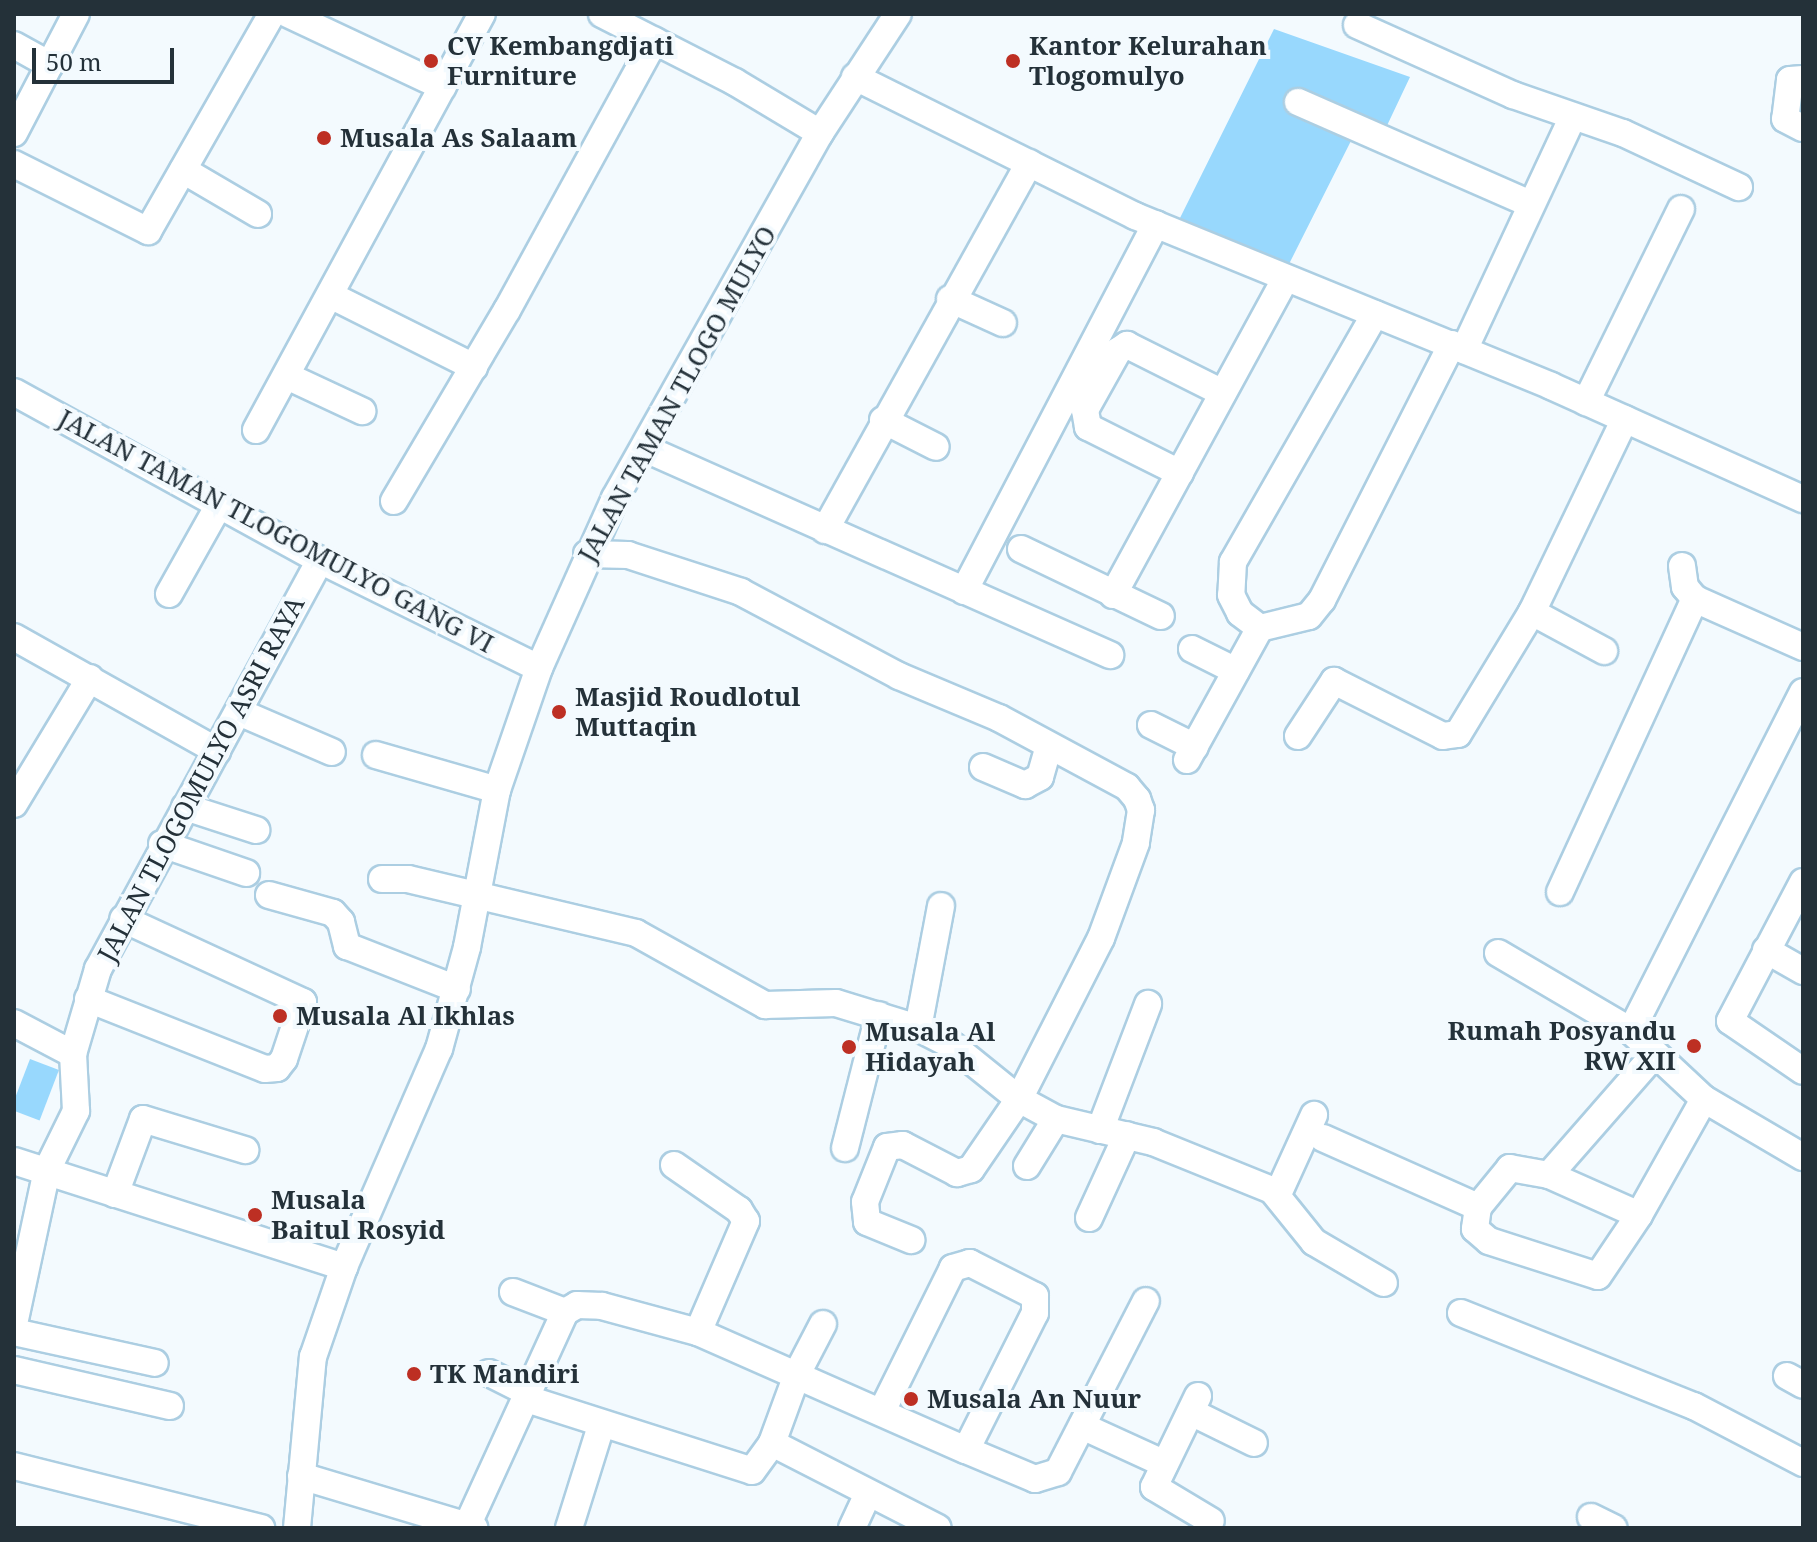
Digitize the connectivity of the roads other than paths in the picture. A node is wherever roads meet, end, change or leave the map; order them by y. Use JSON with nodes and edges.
{"nodes":[{"id":1,"x":76,"y":14,"type":"edge"},
{"id":2,"x":272,"y":14,"type":"edge"},
{"id":3,"x":288,"y":14,"type":"edge"},
{"id":4,"x":482,"y":14,"type":"edge"},
{"id":5,"x":602,"y":14,"type":"edge"},
{"id":6,"x":898,"y":14,"type":"edge"},
{"id":7,"x":1357,"y":25,"type":"dead end"},
{"id":8,"x":654,"y":41,"type":"junction"},
{"id":9,"x":14,"y":45,"type":"edge"},
{"id":10,"x":50,"y":65,"type":"junction"},
{"id":11,"x":855,"y":77,"type":"junction"},
{"id":12,"x":1803,"y":79,"type":"edge"},
{"id":13,"x":443,"y":87,"type":"junction"},
{"id":14,"x":1298,"y":102,"type":"dead end"},
{"id":15,"x":1572,"y":118,"type":"junction"},
{"id":16,"x":1797,"y":125,"type":"edge"},
{"id":17,"x":14,"y":133,"type":"edge"},
{"id":18,"x":820,"y":133,"type":"junction"},
{"id":19,"x":1029,"y":163,"type":"junction"},
{"id":20,"x":14,"y":164,"type":"edge"},
{"id":21,"x":183,"y":170,"type":"junction"},
{"id":22,"x":1739,"y":187,"type":"dead end"},
{"id":23,"x":1530,"y":204,"type":"junction"},
{"id":24,"x":1681,"y":209,"type":"dead end"},
{"id":25,"x":258,"y":214,"type":"dead end"},
{"id":26,"x":1156,"y":224,"type":"junction"},
{"id":27,"x":1286,"y":278,"type":"junction"},
{"id":28,"x":332,"y":296,"type":"junction"},
{"id":29,"x":950,"y":299,"type":"junction"},
{"id":30,"x":1375,"y":314,"type":"junction"},
{"id":31,"x":1003,"y":323,"type":"dead end"},
{"id":32,"x":1458,"y":347,"type":"junction"},
{"id":33,"x":474,"y":367,"type":"junction"},
{"id":34,"x":289,"y":377,"type":"junction"},
{"id":35,"x":14,"y":392,"type":"edge"},
{"id":36,"x":1223,"y":393,"type":"junction"},
{"id":37,"x":1586,"y":402,"type":"junction"},
{"id":38,"x":362,"y":411,"type":"dead end"},
{"id":39,"x":1625,"y":419,"type":"junction"},
{"id":40,"x":883,"y":420,"type":"junction"},
{"id":41,"x":256,"y":430,"type":"dead end"},
{"id":42,"x":936,"y":447,"type":"dead end"},
{"id":43,"x":646,"y":449,"type":"junction"},
{"id":44,"x":1180,"y":473,"type":"junction"},
{"id":45,"x":1803,"y":499,"type":"edge"},
{"id":46,"x":394,"y":501,"type":"dead end"},
{"id":47,"x":219,"y":505,"type":"junction"},
{"id":48,"x":825,"y":530,"type":"junction"},
{"id":49,"x":1021,"y":549,"type":"dead end"},
{"id":50,"x":587,"y":554,"type":"junction"},
{"id":51,"x":320,"y":560,"type":"junction"},
{"id":52,"x":1682,"y":566,"type":"dead end"},
{"id":53,"x":964,"y":591,"type":"junction"},
{"id":54,"x":169,"y":594,"type":"dead end"},
{"id":55,"x":1113,"y":595,"type":"junction"},
{"id":56,"x":1695,"y":599,"type":"junction"},
{"id":57,"x":1532,"y":612,"type":"junction"},
{"id":58,"x":1161,"y":616,"type":"dead end"},
{"id":59,"x":1260,"y":628,"type":"junction"},
{"id":60,"x":14,"y":637,"type":"edge"},
{"id":61,"x":1803,"y":647,"type":"edge"},
{"id":62,"x":1192,"y":649,"type":"dead end"},
{"id":63,"x":1604,"y":651,"type":"dead end"},
{"id":64,"x":1110,"y":655,"type":"dead end"},
{"id":65,"x":539,"y":668,"type":"junction"},
{"id":66,"x":1236,"y":671,"type":"junction"},
{"id":67,"x":90,"y":678,"type":"junction"},
{"id":68,"x":1803,"y":692,"type":"edge"},
{"id":69,"x":239,"y":712,"type":"junction"},
{"id":70,"x":1151,"y":725,"type":"dead end"},
{"id":71,"x":1298,"y":736,"type":"dead end"},
{"id":72,"x":1049,"y":746,"type":"junction"},
{"id":73,"x":217,"y":751,"type":"junction"},
{"id":74,"x":332,"y":752,"type":"dead end"},
{"id":75,"x":376,"y":755,"type":"dead end"},
{"id":76,"x":983,"y":767,"type":"dead end"},
{"id":77,"x":23,"y":768,"type":"edge"},
{"id":78,"x":497,"y":790,"type":"junction"},
{"id":79,"x":14,"y":804,"type":"edge"},
{"id":80,"x":185,"y":807,"type":"junction"},
{"id":81,"x":256,"y":830,"type":"dead end"},
{"id":82,"x":162,"y":844,"type":"junction"},
{"id":83,"x":246,"y":873,"type":"dead end"},
{"id":84,"x":382,"y":879,"type":"dead end"},
{"id":85,"x":1803,"y":882,"type":"edge"},
{"id":86,"x":1560,"y":892,"type":"dead end"},
{"id":87,"x":269,"y":895,"type":"dead end"},
{"id":88,"x":477,"y":897,"type":"junction"},
{"id":89,"x":941,"y":906,"type":"dead end"},
{"id":90,"x":123,"y":919,"type":"junction"},
{"id":91,"x":1766,"y":950,"type":"junction"},
{"id":92,"x":1498,"y":953,"type":"dead end"},
{"id":93,"x":1803,"y":971,"type":"edge"},
{"id":94,"x":457,"y":989,"type":"junction"},
{"id":95,"x":88,"y":999,"type":"junction"},
{"id":96,"x":1148,"y":1004,"type":"dead end"},
{"id":97,"x":879,"y":1015,"type":"junction"},
{"id":98,"x":14,"y":1023,"type":"edge"},
{"id":99,"x":918,"y":1028,"type":"junction"},
{"id":100,"x":1631,"y":1031,"type":"junction"},
{"id":101,"x":73,"y":1054,"type":"junction"},
{"id":102,"x":1653,"y":1056,"type":"junction"},
{"id":103,"x":1803,"y":1071,"type":"edge"},
{"id":104,"x":1019,"y":1099,"type":"junction"},
{"id":105,"x":1704,"y":1099,"type":"junction"},
{"id":106,"x":1056,"y":1119,"type":"junction"},
{"id":107,"x":1100,"y":1130,"type":"junction"},
{"id":108,"x":1127,"y":1135,"type":"junction"},
{"id":109,"x":845,"y":1148,"type":"dead end"},
{"id":110,"x":245,"y":1150,"type":"dead end"},
{"id":111,"x":1803,"y":1157,"type":"edge"},
{"id":112,"x":14,"y":1161,"type":"edge"},
{"id":113,"x":674,"y":1165,"type":"dead end"},
{"id":114,"x":1027,"y":1166,"type":"dead end"},
{"id":115,"x":47,"y":1170,"type":"junction"},
{"id":116,"x":1549,"y":1175,"type":"junction"},
{"id":117,"x":115,"y":1194,"type":"junction"},
{"id":118,"x":1278,"y":1194,"type":"junction"},
{"id":119,"x":1478,"y":1207,"type":"junction"},
{"id":120,"x":1639,"y":1215,"type":"junction"},
{"id":121,"x":1089,"y":1218,"type":"dead end"},
{"id":122,"x":911,"y":1240,"type":"dead end"},
{"id":123,"x":20,"y":1263,"type":"edge"},
{"id":124,"x":344,"y":1267,"type":"junction"},
{"id":125,"x":1384,"y":1283,"type":"dead end"},
{"id":126,"x":513,"y":1292,"type":"dead end"},
{"id":127,"x":1146,"y":1301,"type":"dead end"},
{"id":128,"x":565,"y":1312,"type":"junction"},
{"id":129,"x":1461,"y":1313,"type":"dead end"},
{"id":130,"x":14,"y":1324,"type":"edge"},
{"id":131,"x":823,"y":1324,"type":"dead end"},
{"id":132,"x":14,"y":1332,"type":"edge"},
{"id":133,"x":698,"y":1332,"type":"junction"},
{"id":134,"x":155,"y":1363,"type":"dead end"},
{"id":135,"x":14,"y":1370,"type":"edge"},
{"id":136,"x":798,"y":1372,"type":"junction"},
{"id":137,"x":489,"y":1373,"type":"dead end"},
{"id":138,"x":528,"y":1396,"type":"junction"},
{"id":139,"x":170,"y":1406,"type":"dead end"},
{"id":140,"x":883,"y":1409,"type":"junction"},
{"id":141,"x":601,"y":1426,"type":"junction"},
{"id":142,"x":1082,"y":1426,"type":"junction"},
{"id":143,"x":772,"y":1443,"type":"junction"},
{"id":144,"x":1254,"y":1443,"type":"dead end"},
{"id":145,"x":966,"y":1450,"type":"junction"},
{"id":146,"x":1803,"y":1463,"type":"edge"},
{"id":147,"x":1165,"y":1464,"type":"junction"},
{"id":148,"x":14,"y":1466,"type":"edge"},
{"id":149,"x":301,"y":1476,"type":"junction"},
{"id":150,"x":868,"y":1493,"type":"junction"},
{"id":151,"x":1211,"y":1521,"type":"dead end"},
{"id":152,"x":470,"y":1527,"type":"edge"},
{"id":153,"x":261,"y":1528,"type":"edge"},
{"id":154,"x":297,"y":1528,"type":"edge"},
{"id":155,"x":569,"y":1528,"type":"edge"},
{"id":156,"x":852,"y":1528,"type":"edge"},
{"id":157,"x":938,"y":1528,"type":"edge"}],
"edges":[{"from":1,"to":10,"type":"street"},
{"from":2,"to":21,"type":"street"},
{"from":3,"to":13,"type":"street"},
{"from":4,"to":13,"type":"street"},
{"from":5,"to":8,"type":"street"},
{"from":6,"to":11,"type":"street","name":"JALAN TAMAN TLOGO MULYO"},
{"from":7,"to":15,"type":"street"},
{"from":8,"to":18,"type":"street"},
{"from":8,"to":33,"type":"street"},
{"from":9,"to":10,"type":"street"},
{"from":10,"to":17,"type":"street"},
{"from":11,"to":18,"type":"street","name":"JALAN TAMAN TLOGO MULYO"},
{"from":11,"to":19,"type":"street"},
{"from":12,"to":16,"type":"street"},
{"from":13,"to":28,"type":"street"},
{"from":14,"to":23,"type":"street"},
{"from":15,"to":22,"type":"street"},
{"from":15,"to":23,"type":"street"},
{"from":18,"to":43,"type":"street","name":"JALAN TAMAN TLOGO MULYO"},
{"from":19,"to":26,"type":"street"},
{"from":19,"to":29,"type":"street"},
{"from":20,"to":21,"type":"street"},
{"from":21,"to":25,"type":"street"},
{"from":23,"to":32,"type":"street"},
{"from":24,"to":37,"type":"street"},
{"from":26,"to":27,"type":"street"},
{"from":26,"to":53,"type":"street"},
{"from":27,"to":30,"type":"street"},
{"from":27,"to":36,"type":"street"},
{"from":28,"to":33,"type":"street"},
{"from":28,"to":34,"type":"street"},
{"from":29,"to":31,"type":"street"},
{"from":29,"to":40,"type":"street"},
{"from":30,"to":32,"type":"street"},
{"from":30,"to":59,"type":"street"},
{"from":32,"to":37,"type":"street"},
{"from":32,"to":59,"type":"street"},
{"from":33,"to":46,"type":"street"},
{"from":34,"to":38,"type":"street"},
{"from":34,"to":41,"type":"street"},
{"from":35,"to":47,"type":"street","name":"JALAN TAMAN TLOGOMULYO GANG VI"},
{"from":36,"to":44,"type":"street"},
{"from":36,"to":44,"type":"street"},
{"from":37,"to":39,"type":"street"},
{"from":39,"to":45,"type":"street"},
{"from":39,"to":57,"type":"street"},
{"from":40,"to":42,"type":"street"},
{"from":40,"to":48,"type":"street"},
{"from":43,"to":48,"type":"street"},
{"from":43,"to":50,"type":"street","name":"JALAN TAMAN TLOGO MULYO"},
{"from":44,"to":55,"type":"street"},
{"from":47,"to":51,"type":"street","name":"JALAN TAMAN TLOGOMULYO GANG VI"},
{"from":47,"to":54,"type":"street"},
{"from":48,"to":53,"type":"street"},
{"from":49,"to":55,"type":"street"},
{"from":50,"to":65,"type":"street","name":"JALAN TAMAN TLOGO MULYO"},
{"from":50,"to":72,"type":"street"},
{"from":51,"to":65,"type":"street","name":"JALAN TAMAN TLOGOMULYO GANG VI"},
{"from":51,"to":69,"type":"street","name":"JALAN TLOGOMULYO ASRI RAYA"},
{"from":52,"to":56,"type":"street"},
{"from":53,"to":64,"type":"street"},
{"from":55,"to":58,"type":"street"},
{"from":56,"to":61,"type":"street"},
{"from":56,"to":86,"type":"street"},
{"from":57,"to":63,"type":"street"},
{"from":57,"to":71,"type":"street"},
{"from":59,"to":66,"type":"street"},
{"from":60,"to":67,"type":"street"},
{"from":62,"to":66,"type":"street"},
{"from":65,"to":78,"type":"street","name":"JALAN TAMAN TLOGO MULYO"},
{"from":66,"to":70,"type":"street"},
{"from":67,"to":73,"type":"street"},
{"from":67,"to":77,"type":"street"},
{"from":68,"to":100,"type":"street"},
{"from":69,"to":73,"type":"street","name":"JALAN TLOGOMULYO ASRI RAYA"},
{"from":69,"to":74,"type":"street"},
{"from":72,"to":76,"type":"street"},
{"from":72,"to":104,"type":"street"},
{"from":73,"to":80,"type":"street","name":"JALAN TLOGOMULYO ASRI RAYA"},
{"from":75,"to":78,"type":"street"},
{"from":77,"to":79,"type":"street"},
{"from":78,"to":88,"type":"street","name":"JALAN TAMAN TLOGO MULYO"},
{"from":80,"to":81,"type":"street"},
{"from":80,"to":82,"type":"street","name":"JALAN TLOGOMULYO ASRI RAYA"},
{"from":82,"to":83,"type":"street"},
{"from":82,"to":90,"type":"street","name":"JALAN TLOGOMULYO ASRI RAYA"},
{"from":84,"to":88,"type":"street"},
{"from":85,"to":91,"type":"street"},
{"from":87,"to":94,"type":"street"},
{"from":88,"to":94,"type":"street","name":"JALAN TAMAN TLOGO MULYO"},
{"from":88,"to":97,"type":"street"},
{"from":89,"to":99,"type":"street"},
{"from":90,"to":95,"type":"street","name":"JALAN TLOGOMULYO ASRI RAYA"},
{"from":90,"to":95,"type":"street"},
{"from":91,"to":93,"type":"street"},
{"from":91,"to":103,"type":"street"},
{"from":92,"to":100,"type":"street"},
{"from":94,"to":124,"type":"street","name":"JALAN TAMAN TLOGO MULYO"},
{"from":95,"to":101,"type":"street","name":"JALAN TLOGOMULYO ASRI RAYA"},
{"from":96,"to":107,"type":"street"},
{"from":97,"to":99,"type":"street"},
{"from":97,"to":109,"type":"street"},
{"from":98,"to":101,"type":"street"},
{"from":99,"to":104,"type":"street"},
{"from":100,"to":102,"type":"street"},
{"from":101,"to":115,"type":"street","name":"JALAN TLOGOMULYO ASRI RAYA"},
{"from":102,"to":105,"type":"street"},
{"from":102,"to":116,"type":"street"},
{"from":104,"to":106,"type":"street"},
{"from":104,"to":122,"type":"street"},
{"from":105,"to":111,"type":"street"},
{"from":105,"to":120,"type":"street"},
{"from":106,"to":107,"type":"street"},
{"from":106,"to":114,"type":"street"},
{"from":107,"to":108,"type":"street"},
{"from":108,"to":118,"type":"street"},
{"from":108,"to":121,"type":"street"},
{"from":110,"to":117,"type":"street"},
{"from":112,"to":115,"type":"street"},
{"from":113,"to":133,"type":"street"},
{"from":115,"to":117,"type":"street"},
{"from":115,"to":123,"type":"street","name":"JALAN TLOGOMULYO ASRI RAYA"},
{"from":116,"to":119,"type":"street"},
{"from":116,"to":120,"type":"street"},
{"from":117,"to":124,"type":"street"},
{"from":118,"to":119,"type":"street"},
{"from":118,"to":125,"type":"street"},
{"from":119,"to":120,"type":"street"},
{"from":123,"to":130,"type":"street","name":"JALAN TLOGOMULYO ASRI RAYA"},
{"from":124,"to":149,"type":"street","name":"JALAN TAMAN TLOGO MULYO"},
{"from":126,"to":128,"type":"street"},
{"from":127,"to":142,"type":"street"},
{"from":128,"to":133,"type":"street"},
{"from":128,"to":138,"type":"street"},
{"from":129,"to":146,"type":"street"},
{"from":131,"to":136,"type":"street"},
{"from":132,"to":134,"type":"street"},
{"from":133,"to":136,"type":"street"},
{"from":135,"to":139,"type":"street"},
{"from":136,"to":140,"type":"street"},
{"from":136,"to":143,"type":"street"},
{"from":137,"to":138,"type":"street"},
{"from":138,"to":141,"type":"street"},
{"from":138,"to":152,"type":"street"},
{"from":140,"to":145,"type":"street"},
{"from":140,"to":145,"type":"street"},
{"from":141,"to":143,"type":"street"},
{"from":141,"to":155,"type":"street"},
{"from":142,"to":145,"type":"street"},
{"from":142,"to":147,"type":"street"},
{"from":143,"to":150,"type":"street"},
{"from":144,"to":147,"type":"street"},
{"from":147,"to":151,"type":"street"},
{"from":148,"to":153,"type":"street"},
{"from":149,"to":152,"type":"street"},
{"from":149,"to":154,"type":"street","name":"JALAN TAMAN TLOGO MULYO"},
{"from":150,"to":156,"type":"street"},
{"from":150,"to":157,"type":"street"}]}
